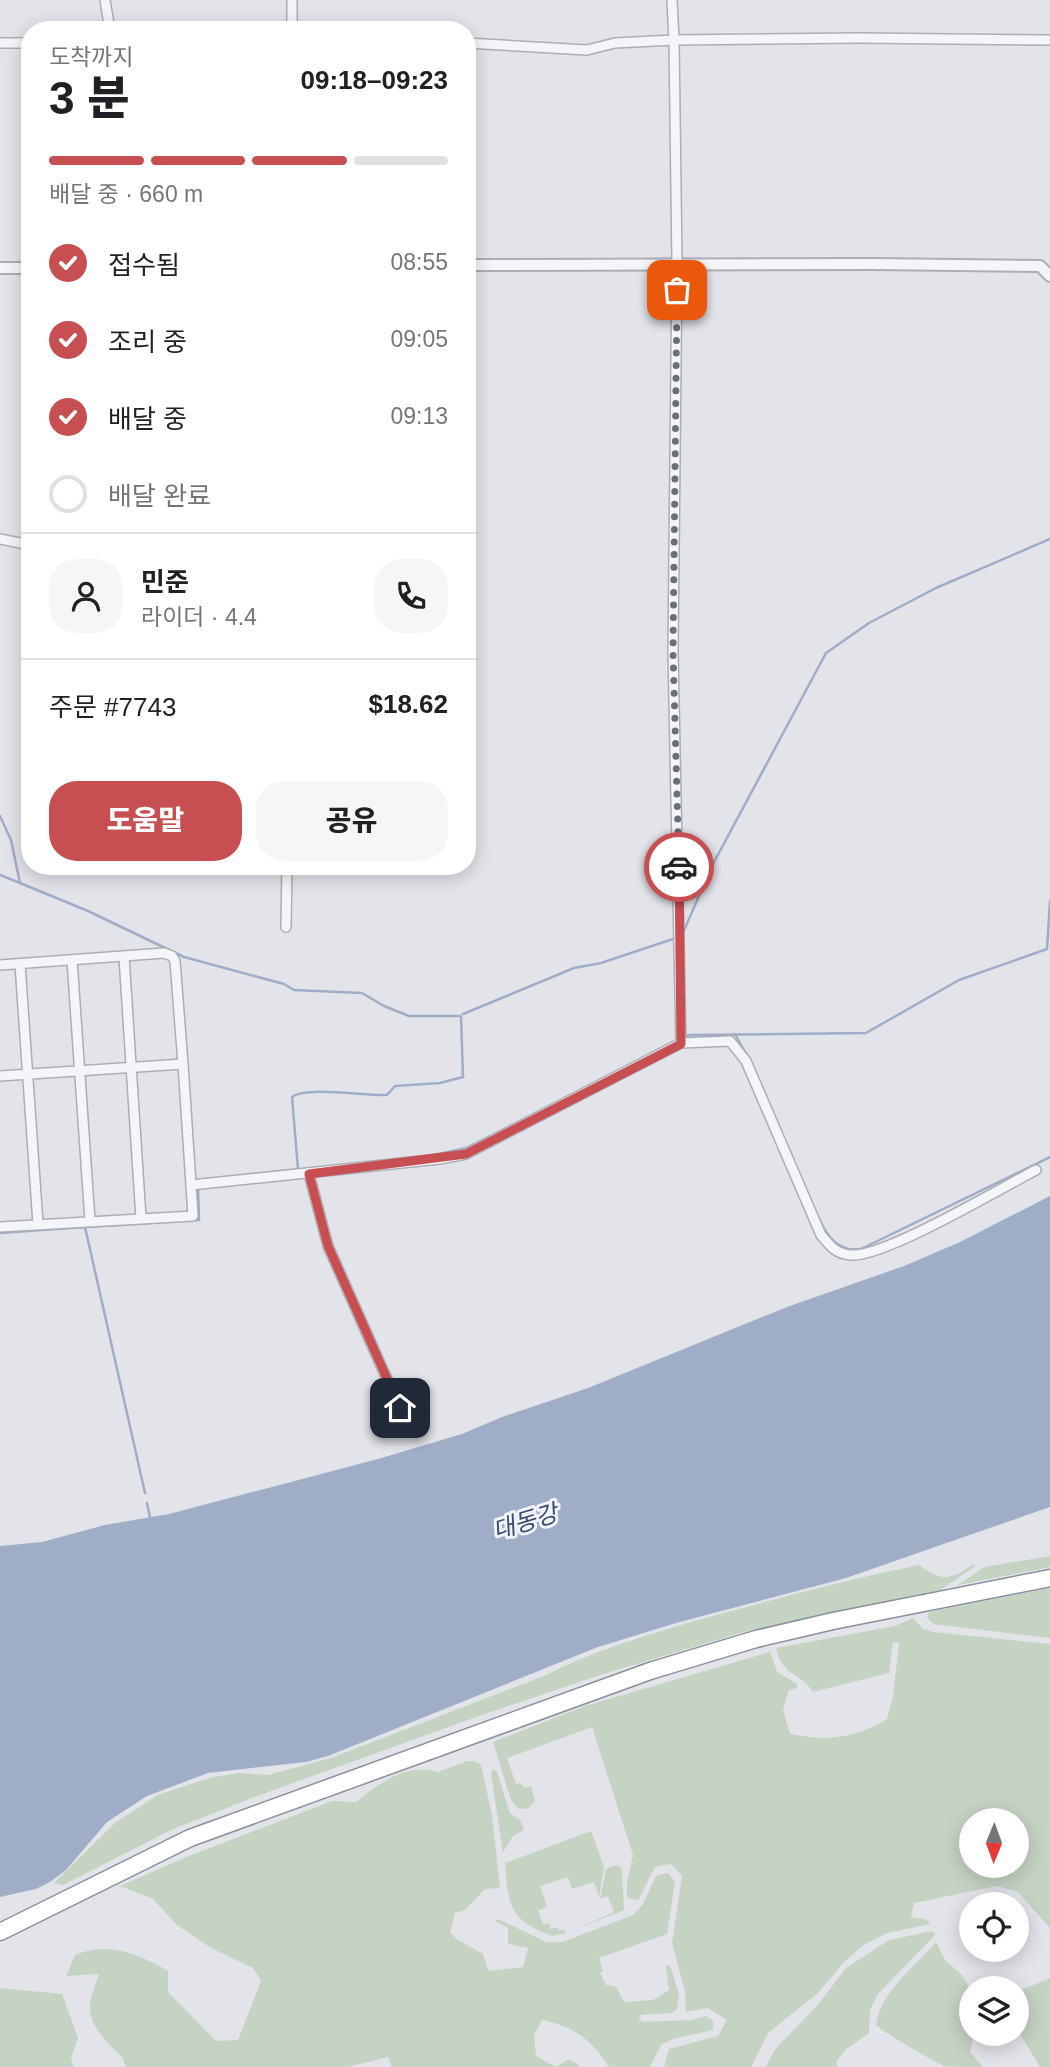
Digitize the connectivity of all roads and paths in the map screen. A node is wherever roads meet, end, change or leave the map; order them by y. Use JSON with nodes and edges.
{"nodes":[{"id":1,"x":106,"y":0,"type":"edge"},
{"id":2,"x":292,"y":0,"type":"edge"},
{"id":3,"x":672,"y":0,"type":"edge"},
{"id":4,"x":109,"y":21,"type":"edge"},
{"id":5,"x":292,"y":21,"type":"edge"},
{"id":6,"x":674,"y":40,"type":"junction"},
{"id":7,"x":1050,"y":40,"type":"edge"},
{"id":8,"x":0,"y":43,"type":"edge"},
{"id":9,"x":21,"y":43,"type":"edge"},
{"id":10,"x":476,"y":44,"type":"edge"},
{"id":11,"x":677,"y":264,"type":"junction"},
{"id":12,"x":476,"y":265,"type":"edge"},
{"id":13,"x":0,"y":268,"type":"edge"},
{"id":14,"x":21,"y":268,"type":"edge"},
{"id":15,"x":1050,"y":276,"type":"edge"},
{"id":16,"x":0,"y":539,"type":"edge"},
{"id":17,"x":21,"y":543,"type":"edge"},
{"id":18,"x":287,"y":875,"type":"edge"},
{"id":19,"x":286,"y":927,"type":"dead end"},
{"id":20,"x":124,"y":957,"type":"junction"},
{"id":21,"x":72,"y":960,"type":"junction"},
{"id":22,"x":20,"y":964,"type":"junction"},
{"id":23,"x":0,"y":965,"type":"edge"},
{"id":24,"x":681,"y":1044,"type":"junction"},
{"id":25,"x":183,"y":1064,"type":"junction"},
{"id":26,"x":131,"y":1068,"type":"junction"},
{"id":27,"x":79,"y":1072,"type":"junction"},
{"id":28,"x":28,"y":1074,"type":"junction"},
{"id":29,"x":0,"y":1076,"type":"edge"},
{"id":30,"x":1036,"y":1170,"type":"dead end"},
{"id":31,"x":309,"y":1174,"type":"junction"},
{"id":32,"x":191,"y":1185,"type":"junction"},
{"id":33,"x":141,"y":1218,"type":"junction"},
{"id":34,"x":90,"y":1221,"type":"junction"},
{"id":35,"x":38,"y":1224,"type":"junction"},
{"id":36,"x":0,"y":1227,"type":"edge"},
{"id":37,"x":410,"y":1431,"type":"dead end"},
{"id":38,"x":1050,"y":1578,"type":"edge"},
{"id":39,"x":0,"y":1932,"type":"edge"}],
"edges":[{"from":1,"to":4,"type":"street"},
{"from":2,"to":5,"type":"street"},
{"from":3,"to":6,"type":"street"},
{"from":6,"to":7,"type":"street"},
{"from":6,"to":10,"type":"street"},
{"from":6,"to":11,"type":"street"},
{"from":8,"to":9,"type":"street"},
{"from":11,"to":12,"type":"street"},
{"from":11,"to":15,"type":"street"},
{"from":11,"to":24,"type":"street"},
{"from":13,"to":14,"type":"street"},
{"from":16,"to":17,"type":"street"},
{"from":18,"to":19,"type":"street"},
{"from":20,"to":21,"type":"street"},
{"from":20,"to":25,"type":"street"},
{"from":20,"to":26,"type":"street"},
{"from":21,"to":22,"type":"street"},
{"from":21,"to":27,"type":"street"},
{"from":22,"to":23,"type":"street"},
{"from":22,"to":28,"type":"street"},
{"from":24,"to":30,"type":"street"},
{"from":24,"to":31,"type":"street"},
{"from":25,"to":26,"type":"street"},
{"from":25,"to":32,"type":"street"},
{"from":26,"to":27,"type":"street"},
{"from":26,"to":33,"type":"street"},
{"from":27,"to":28,"type":"street"},
{"from":27,"to":34,"type":"street"},
{"from":28,"to":29,"type":"street"},
{"from":28,"to":35,"type":"street"},
{"from":31,"to":32,"type":"street"},
{"from":31,"to":37,"type":"street"},
{"from":32,"to":33,"type":"street"},
{"from":33,"to":34,"type":"street"},
{"from":34,"to":35,"type":"street"},
{"from":35,"to":36,"type":"street"},
{"from":38,"to":39,"type":"highway"}]}
